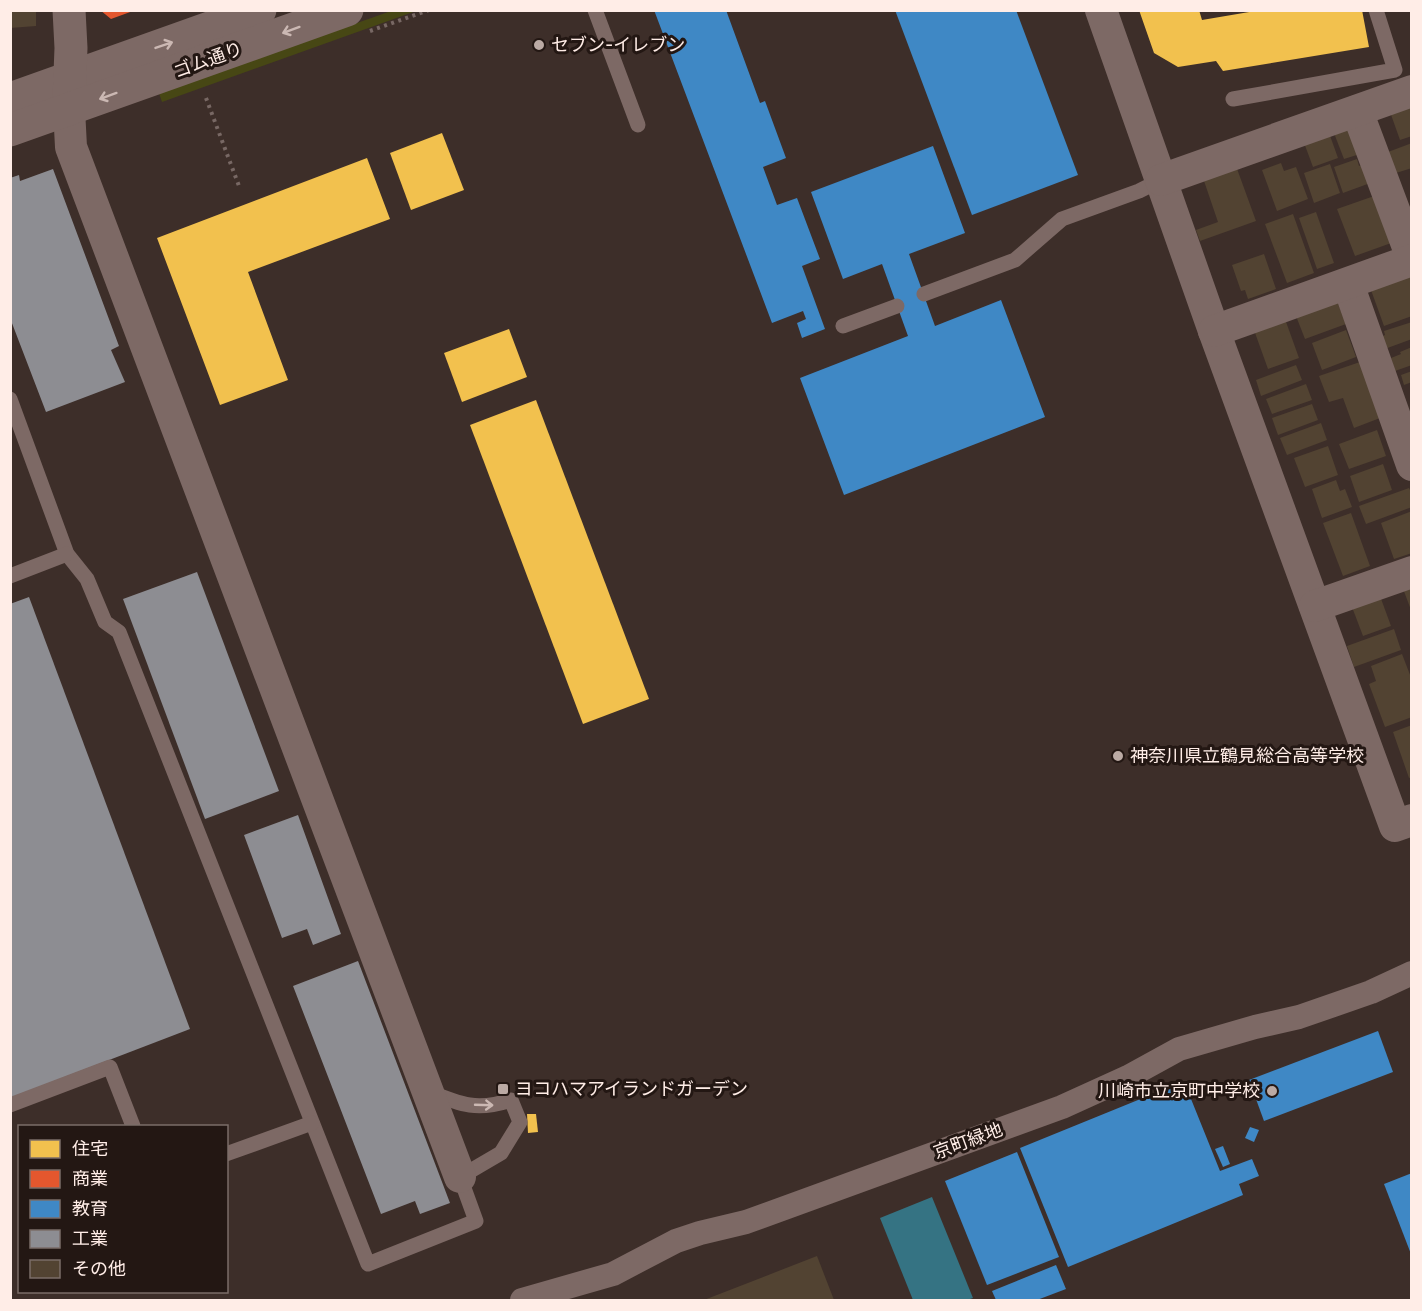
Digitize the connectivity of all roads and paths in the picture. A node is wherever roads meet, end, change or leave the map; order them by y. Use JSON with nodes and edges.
{"nodes":[{"id":1,"x":69,"y":10,"type":"edge"},
{"id":2,"x":260,"y":10,"type":"edge"},
{"id":3,"x":346,"y":10,"type":"edge"},
{"id":4,"x":595,"y":10,"type":"edge"},
{"id":5,"x":1101,"y":10,"type":"edge"},
{"id":6,"x":1376,"y":10,"type":"edge"},
{"id":7,"x":1412,"y":91,"type":"edge"},
{"id":8,"x":69,"y":94,"type":"junction"},
{"id":9,"x":206,"y":98,"type":"dead end"},
{"id":10,"x":10,"y":99,"type":"edge"},
{"id":11,"x":1233,"y":99,"type":"dead end"},
{"id":12,"x":1358,"y":111,"type":"junction"},
{"id":13,"x":638,"y":125,"type":"dead end"},
{"id":14,"x":10,"y":130,"type":"edge"},
{"id":15,"x":1161,"y":180,"type":"junction"},
{"id":16,"x":239,"y":186,"type":"dead end"},
{"id":17,"x":1412,"y":259,"type":"edge"},
{"id":18,"x":1348,"y":284,"type":"junction"},
{"id":19,"x":924,"y":294,"type":"dead end"},
{"id":20,"x":897,"y":306,"type":"dead end"},
{"id":21,"x":843,"y":326,"type":"dead end"},
{"id":22,"x":1214,"y":331,"type":"junction"},
{"id":23,"x":10,"y":399,"type":"edge"},
{"id":24,"x":1412,"y":465,"type":"edge"},
{"id":25,"x":67,"y":554,"type":"junction"},
{"id":26,"x":1412,"y":572,"type":"edge"},
{"id":27,"x":10,"y":576,"type":"edge"},
{"id":28,"x":1315,"y":606,"type":"junction"},
{"id":29,"x":1412,"y":820,"type":"edge"},
{"id":30,"x":1412,"y":973,"type":"edge"},
{"id":31,"x":428,"y":1091,"type":"junction"},
{"id":32,"x":10,"y":1105,"type":"edge"},
{"id":33,"x":312,"y":1123,"type":"junction"},
{"id":34,"x":133,"y":1125,"type":"edge"},
{"id":35,"x":228,"y":1153,"type":"edge"},
{"id":36,"x":460,"y":1177,"type":"junction"},
{"id":37,"x":522,"y":1300,"type":"edge"}],
"edges":[{"from":1,"to":8,"type":"street"},
{"from":8,"to":2,"type":"street","name":"ゴム通り","one_way":true},
{"from":3,"to":8,"type":"street","name":"ゴム通り","one_way":true},
{"from":4,"to":13,"type":"lane"},
{"from":5,"to":15,"type":"street"},
{"from":6,"to":11,"type":"lane"},
{"from":7,"to":12,"type":"street"},
{"from":8,"to":10,"type":"street","name":"ゴム通り"},
{"from":8,"to":14,"type":"street"},
{"from":8,"to":31,"type":"street"},
{"from":9,"to":16,"type":"path"},
{"from":12,"to":15,"type":"street"},
{"from":12,"to":17,"type":"street"},
{"from":15,"to":19,"type":"lane"},
{"from":15,"to":22,"type":"street"},
{"from":17,"to":18,"type":"street"},
{"from":18,"to":22,"type":"street"},
{"from":18,"to":24,"type":"street"},
{"from":20,"to":21,"type":"lane"},
{"from":22,"to":28,"type":"street"},
{"from":23,"to":25,"type":"lane"},
{"from":25,"to":27,"type":"lane"},
{"from":25,"to":33,"type":"lane"},
{"from":26,"to":28,"type":"street"},
{"from":28,"to":29,"type":"street"},
{"from":30,"to":37,"type":"street","name":"京町緑地"},
{"from":31,"to":36,"type":"street"},
{"from":31,"to":36,"type":"lane","one_way":true},
{"from":32,"to":34,"type":"lane"},
{"from":33,"to":35,"type":"lane"},
{"from":33,"to":36,"type":"lane"}]}
